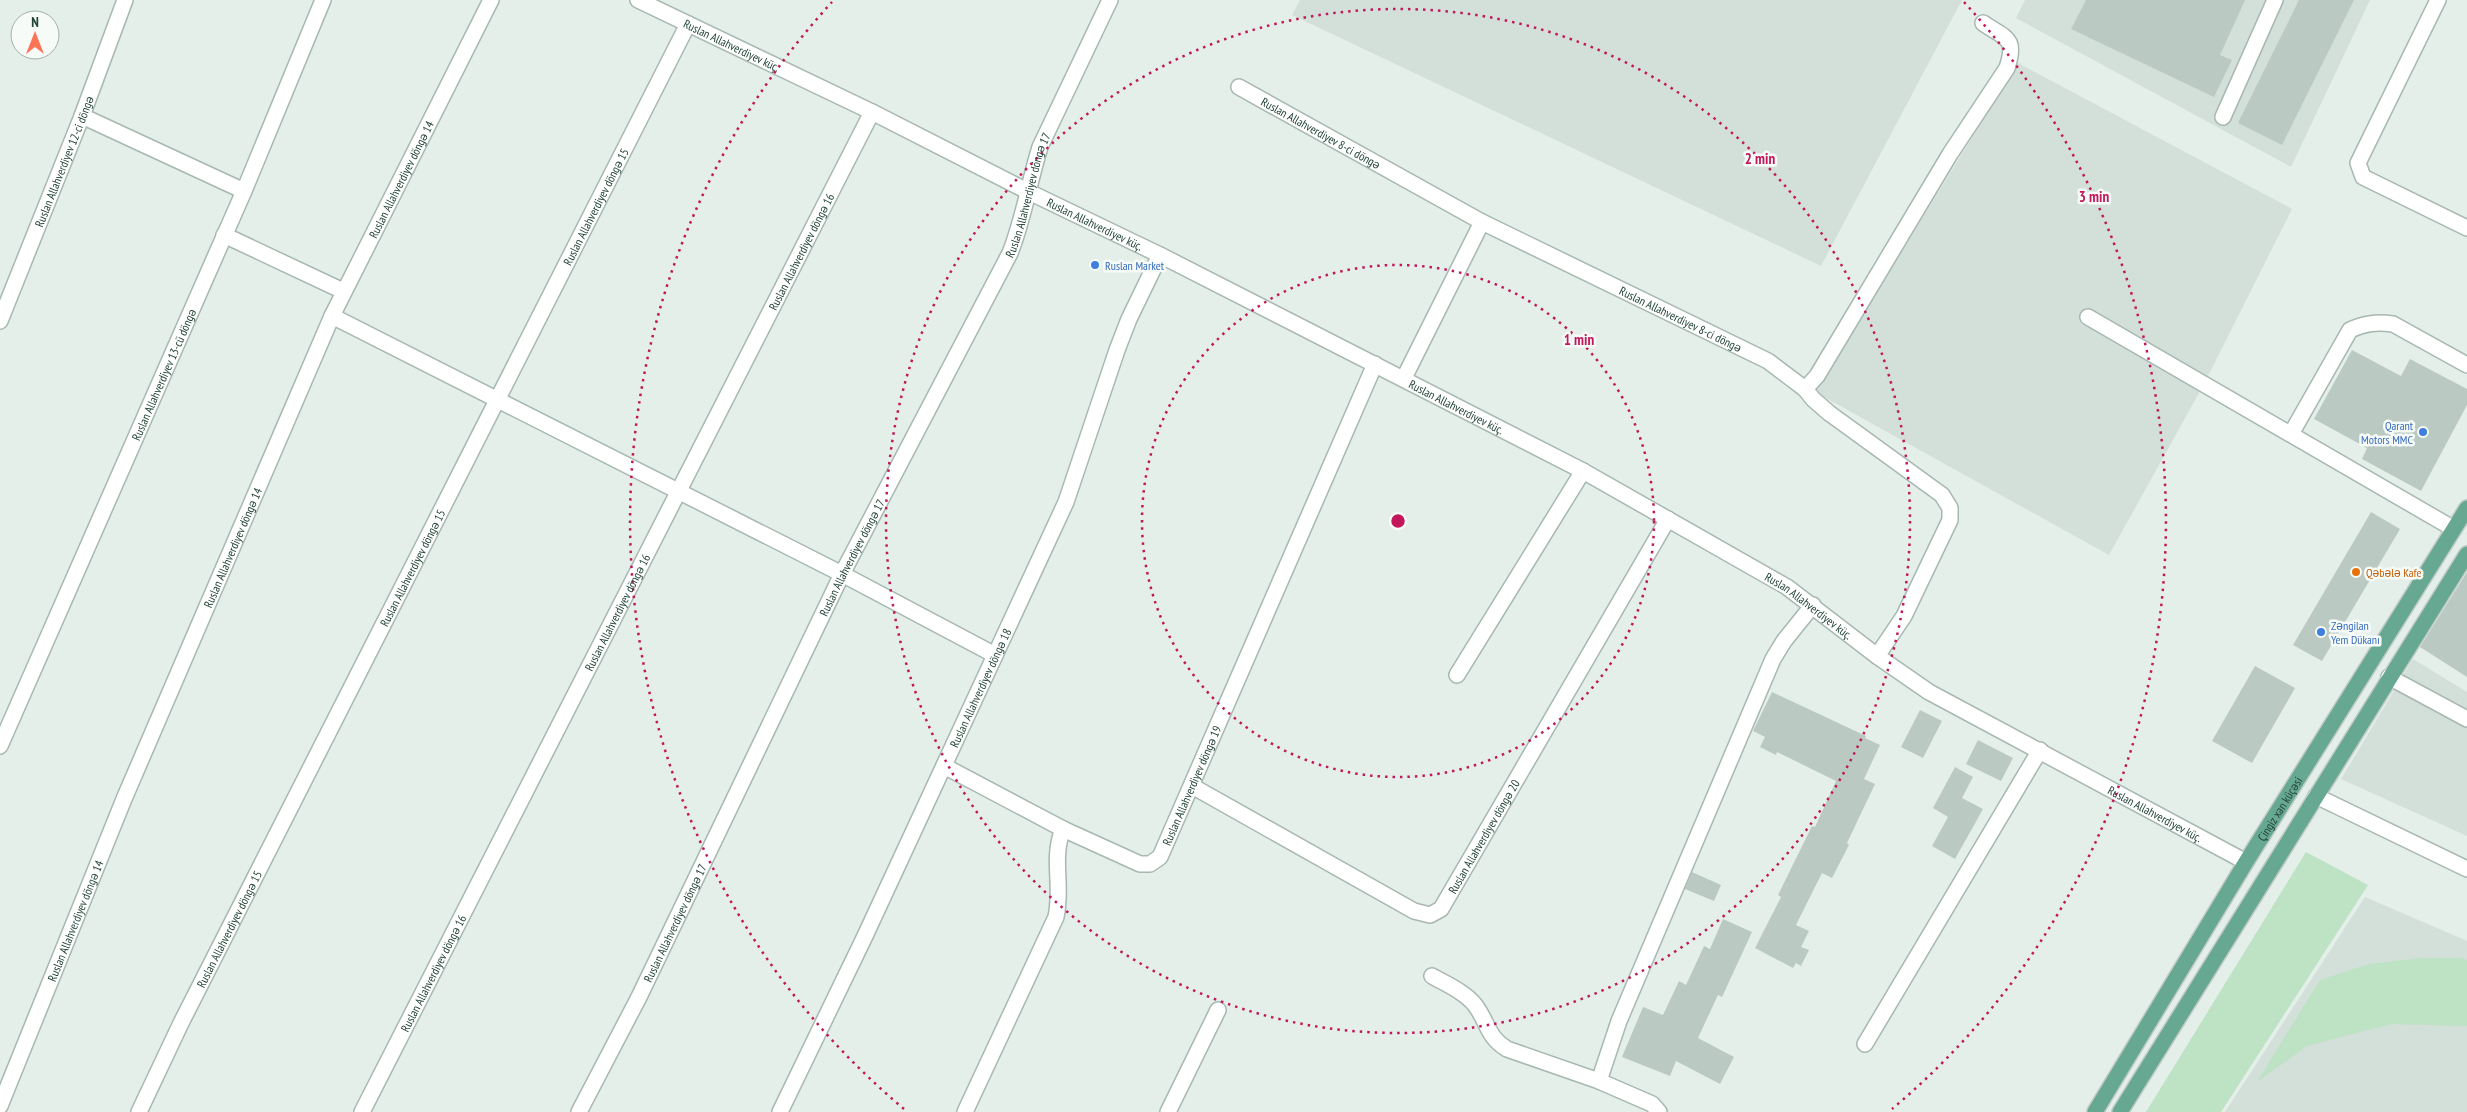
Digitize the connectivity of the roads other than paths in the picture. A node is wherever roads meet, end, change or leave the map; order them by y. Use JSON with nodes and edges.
{"nodes":[{"id":1,"x":126,"y":0,"type":"edge"},
{"id":2,"x":323,"y":0,"type":"edge"},
{"id":3,"x":491,"y":0,"type":"edge"},
{"id":4,"x":638,"y":0,"type":"edge"},
{"id":5,"x":1110,"y":0,"type":"edge"},
{"id":6,"x":2275,"y":0,"type":"edge"},
{"id":7,"x":2438,"y":0,"type":"edge"},
{"id":8,"x":688,"y":24,"type":"junction"},
{"id":9,"x":1983,"y":24,"type":"dead end"},
{"id":10,"x":1239,"y":87,"type":"dead end"},
{"id":11,"x":872,"y":112,"type":"junction"},
{"id":12,"x":82,"y":116,"type":"junction"},
{"id":13,"x":2223,"y":116,"type":"dead end"},
{"id":14,"x":244,"y":191,"type":"junction"},
{"id":15,"x":1029,"y":192,"type":"junction"},
{"id":16,"x":1482,"y":222,"type":"junction"},
{"id":17,"x":2467,"y":228,"type":"edge"},
{"id":18,"x":224,"y":235,"type":"junction"},
{"id":19,"x":1160,"y":255,"type":"junction"},
{"id":20,"x":343,"y":291,"type":"junction"},
{"id":21,"x":332,"y":316,"type":"junction"},
{"id":22,"x":2088,"y":317,"type":"dead end"},
{"id":23,"x":0,"y":321,"type":"edge"},
{"id":24,"x":1375,"y":364,"type":"junction"},
{"id":25,"x":2467,"y":366,"type":"edge"},
{"id":26,"x":1404,"y":378,"type":"junction"},
{"id":27,"x":1805,"y":389,"type":"junction"},
{"id":28,"x":497,"y":399,"type":"junction"},
{"id":29,"x":2291,"y":434,"type":"junction"},
{"id":30,"x":1583,"y":471,"type":"junction"},
{"id":31,"x":679,"y":494,"type":"junction"},
{"id":32,"x":2467,"y":508,"type":"edge"},
{"id":33,"x":1668,"y":519,"type":"junction"},
{"id":34,"x":2454,"y":529,"type":"junction"},
{"id":35,"x":2467,"y":554,"type":"edge"},
{"id":36,"x":842,"y":574,"type":"junction"},
{"id":37,"x":1813,"y":605,"type":"junction"},
{"id":38,"x":995,"y":655,"type":"junction"},
{"id":39,"x":1877,"y":656,"type":"junction"},
{"id":40,"x":1457,"y":674,"type":"dead end"},
{"id":41,"x":2389,"y":677,"type":"junction"},
{"id":42,"x":2467,"y":719,"type":"edge"},
{"id":43,"x":0,"y":746,"type":"edge"},
{"id":44,"x":2040,"y":750,"type":"junction"},
{"id":45,"x":944,"y":766,"type":"junction"},
{"id":46,"x":1192,"y":786,"type":"junction"},
{"id":47,"x":2316,"y":796,"type":"junction"},
{"id":48,"x":1062,"y":829,"type":"junction"},
{"id":49,"x":2246,"y":862,"type":"junction"},
{"id":50,"x":2467,"y":869,"type":"edge"},
{"id":51,"x":1432,"y":976,"type":"dead end"},
{"id":52,"x":1218,"y":1010,"type":"dead end"},
{"id":53,"x":1865,"y":1044,"type":"dead end"},
{"id":54,"x":1599,"y":1081,"type":"junction"},
{"id":55,"x":0,"y":1106,"type":"edge"},
{"id":56,"x":139,"y":1112,"type":"edge"},
{"id":57,"x":362,"y":1112,"type":"edge"},
{"id":58,"x":579,"y":1112,"type":"edge"},
{"id":59,"x":780,"y":1112,"type":"edge"},
{"id":60,"x":965,"y":1112,"type":"edge"},
{"id":61,"x":1168,"y":1112,"type":"edge"},
{"id":62,"x":1659,"y":1112,"type":"edge"},
{"id":63,"x":2095,"y":1112,"type":"edge"},
{"id":64,"x":2120,"y":1112,"type":"edge"}],
"edges":[{"from":1,"to":12,"type":"street","name":"Ruslan Allahverdiyev 12-ci döngə"},
{"from":2,"to":14,"type":"street","name":"Ruslan Allahverdiyev 13-cü döngə"},
{"from":3,"to":20,"type":"street","name":"Ruslan Allahverdiyev döngə 14"},
{"from":4,"to":8,"type":"street","name":"Ruslan Allahverdiyev küç."},
{"from":5,"to":15,"type":"street","name":"Ruslan Allahverdiyev döngə 17"},
{"from":6,"to":13,"type":"street"},
{"from":7,"to":17,"type":"street"},
{"from":8,"to":11,"type":"street","name":"Ruslan Allahverdiyev küç."},
{"from":8,"to":28,"type":"street","name":"Ruslan Allahverdiyev döngə 15"},
{"from":9,"to":27,"type":"street"},
{"from":10,"to":16,"type":"street","name":"Ruslan Allahverdiyev 8-ci döngə"},
{"from":11,"to":15,"type":"street","name":"Ruslan Allahverdiyev küç."},
{"from":11,"to":31,"type":"street","name":"Ruslan Allahverdiyev döngə 16"},
{"from":12,"to":14,"type":"street"},
{"from":12,"to":23,"type":"street","name":"Ruslan Allahverdiyev 12-ci döngə"},
{"from":14,"to":18,"type":"street","name":"Ruslan Allahverdiyev 13-cü döngə"},
{"from":15,"to":19,"type":"street","name":"Ruslan Allahverdiyev küç."},
{"from":15,"to":36,"type":"street","name":"Ruslan Allahverdiyev döngə 17"},
{"from":16,"to":26,"type":"street"},
{"from":16,"to":27,"type":"street","name":"Ruslan Allahverdiyev 8-ci döngə"},
{"from":18,"to":20,"type":"street"},
{"from":18,"to":43,"type":"street","name":"Ruslan Allahverdiyev 13-cü döngə"},
{"from":19,"to":24,"type":"street","name":"Ruslan Allahverdiyev küç."},
{"from":19,"to":38,"type":"street","name":"Ruslan Allahverdiyev döngə 18"},
{"from":20,"to":21,"type":"street","name":"Ruslan Allahverdiyev döngə 14"},
{"from":21,"to":28,"type":"street"},
{"from":21,"to":55,"type":"street","name":"Ruslan Allahverdiyev döngə 14"},
{"from":22,"to":29,"type":"street"},
{"from":24,"to":26,"type":"street","name":"Ruslan Allahverdiyev küç."},
{"from":24,"to":46,"type":"street","name":"Ruslan Allahverdiyev döngə 19"},
{"from":25,"to":29,"type":"street"},
{"from":26,"to":30,"type":"street","name":"Ruslan Allahverdiyev küç."},
{"from":27,"to":39,"type":"street","name":"Ruslan Allahverdiyev 8-ci döngə"},
{"from":28,"to":31,"type":"street"},
{"from":28,"to":56,"type":"street","name":"Ruslan Allahverdiyev döngə 15"},
{"from":29,"to":34,"type":"street"},
{"from":30,"to":33,"type":"street","name":"Ruslan Allahverdiyev küç."},
{"from":30,"to":40,"type":"street"},
{"from":31,"to":36,"type":"street"},
{"from":31,"to":57,"type":"street","name":"Ruslan Allahverdiyev döngə 16"},
{"from":32,"to":34,"type":"main road","name":"Çingiz xan küçəsi"},
{"from":33,"to":37,"type":"street","name":"Ruslan Allahverdiyev küç."},
{"from":33,"to":46,"type":"street","name":"Ruslan Allahverdiyev döngə 20"},
{"from":34,"to":49,"type":"main road","name":"Çingiz xan küçəsi"},
{"from":35,"to":41,"type":"main road","name":"Çingiz xan küçəsi"},
{"from":36,"to":38,"type":"street"},
{"from":36,"to":58,"type":"street","name":"Ruslan Allahverdiyev döngə 17"},
{"from":37,"to":39,"type":"street","name":"Ruslan Allahverdiyev küç."},
{"from":37,"to":54,"type":"street"},
{"from":38,"to":45,"type":"street","name":"Ruslan Allahverdiyev döngə 18"},
{"from":39,"to":44,"type":"street","name":"Ruslan Allahverdiyev küç."},
{"from":41,"to":42,"type":"street"},
{"from":41,"to":47,"type":"main road","name":"Çingiz xan küçəsi"},
{"from":44,"to":49,"type":"street","name":"Ruslan Allahverdiyev küç."},
{"from":44,"to":53,"type":"street"},
{"from":45,"to":48,"type":"street"},
{"from":45,"to":59,"type":"street","name":"Ruslan Allahverdiyev döngə 18"},
{"from":46,"to":48,"type":"street","name":"Ruslan Allahverdiyev döngə 19"},
{"from":47,"to":50,"type":"street"},
{"from":47,"to":64,"type":"main road","name":"Çingiz xan küçəsi"},
{"from":48,"to":60,"type":"street"},
{"from":49,"to":63,"type":"main road","name":"Çingiz xan küçəsi"},
{"from":51,"to":54,"type":"street"},
{"from":52,"to":61,"type":"street"},
{"from":54,"to":62,"type":"street"}]}
